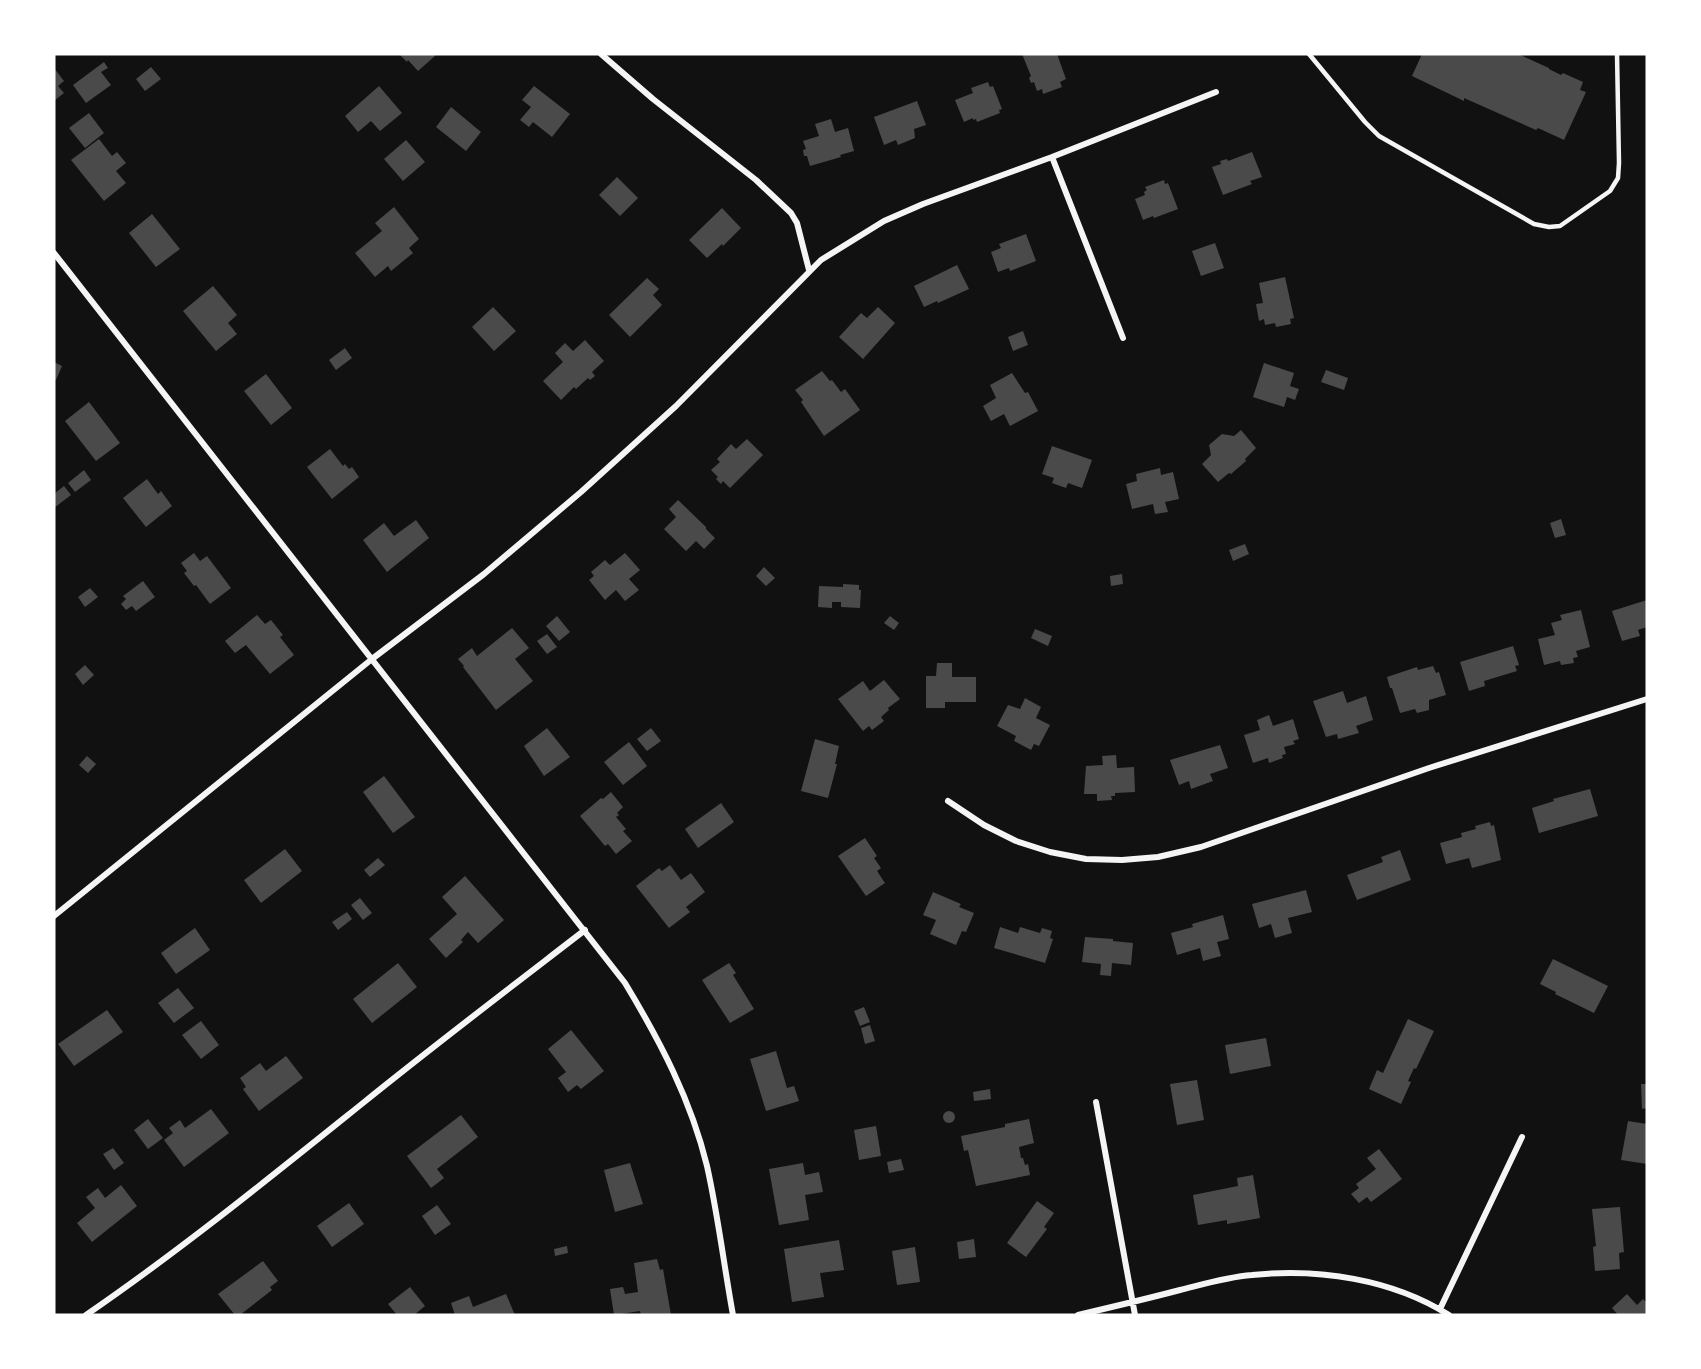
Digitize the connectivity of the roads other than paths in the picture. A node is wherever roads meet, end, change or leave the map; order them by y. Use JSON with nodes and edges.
{"nodes":[{"id":1,"x":601,"y":54,"type":"edge"},
{"id":2,"x":1309,"y":54,"type":"edge"},
{"id":3,"x":1617,"y":54,"type":"edge"},
{"id":4,"x":1216,"y":92,"type":"dead end"},
{"id":5,"x":1052,"y":157,"type":"junction"},
{"id":6,"x":54,"y":253,"type":"edge"},
{"id":7,"x":809,"y":270,"type":"junction"},
{"id":8,"x":1123,"y":338,"type":"dead end"},
{"id":9,"x":372,"y":659,"type":"junction"},
{"id":10,"x":1647,"y":699,"type":"edge"},
{"id":11,"x":948,"y":801,"type":"dead end"},
{"id":12,"x":54,"y":916,"type":"edge"},
{"id":13,"x":585,"y":930,"type":"junction"},
{"id":14,"x":1096,"y":1102,"type":"dead end"},
{"id":15,"x":1522,"y":1137,"type":"dead end"},
{"id":16,"x":1132,"y":1302,"type":"junction"},
{"id":17,"x":1440,"y":1309,"type":"junction"},
{"id":18,"x":86,"y":1315,"type":"edge"},
{"id":19,"x":733,"y":1315,"type":"edge"},
{"id":20,"x":1078,"y":1315,"type":"edge"},
{"id":21,"x":1135,"y":1315,"type":"edge"},
{"id":22,"x":1449,"y":1315,"type":"edge"}],
"edges":[{"from":1,"to":7,"type":"street"},
{"from":2,"to":3,"type":"lane"},
{"from":4,"to":5,"type":"street"},
{"from":5,"to":7,"type":"street"},
{"from":5,"to":8,"type":"street"},
{"from":6,"to":9,"type":"street"},
{"from":7,"to":9,"type":"street"},
{"from":9,"to":12,"type":"street"},
{"from":9,"to":13,"type":"street"},
{"from":10,"to":11,"type":"street"},
{"from":13,"to":18,"type":"street"},
{"from":13,"to":19,"type":"street"},
{"from":14,"to":16,"type":"street"},
{"from":15,"to":17,"type":"street"},
{"from":16,"to":17,"type":"street"},
{"from":16,"to":20,"type":"street"},
{"from":16,"to":21,"type":"street"},
{"from":17,"to":22,"type":"street"}]}
